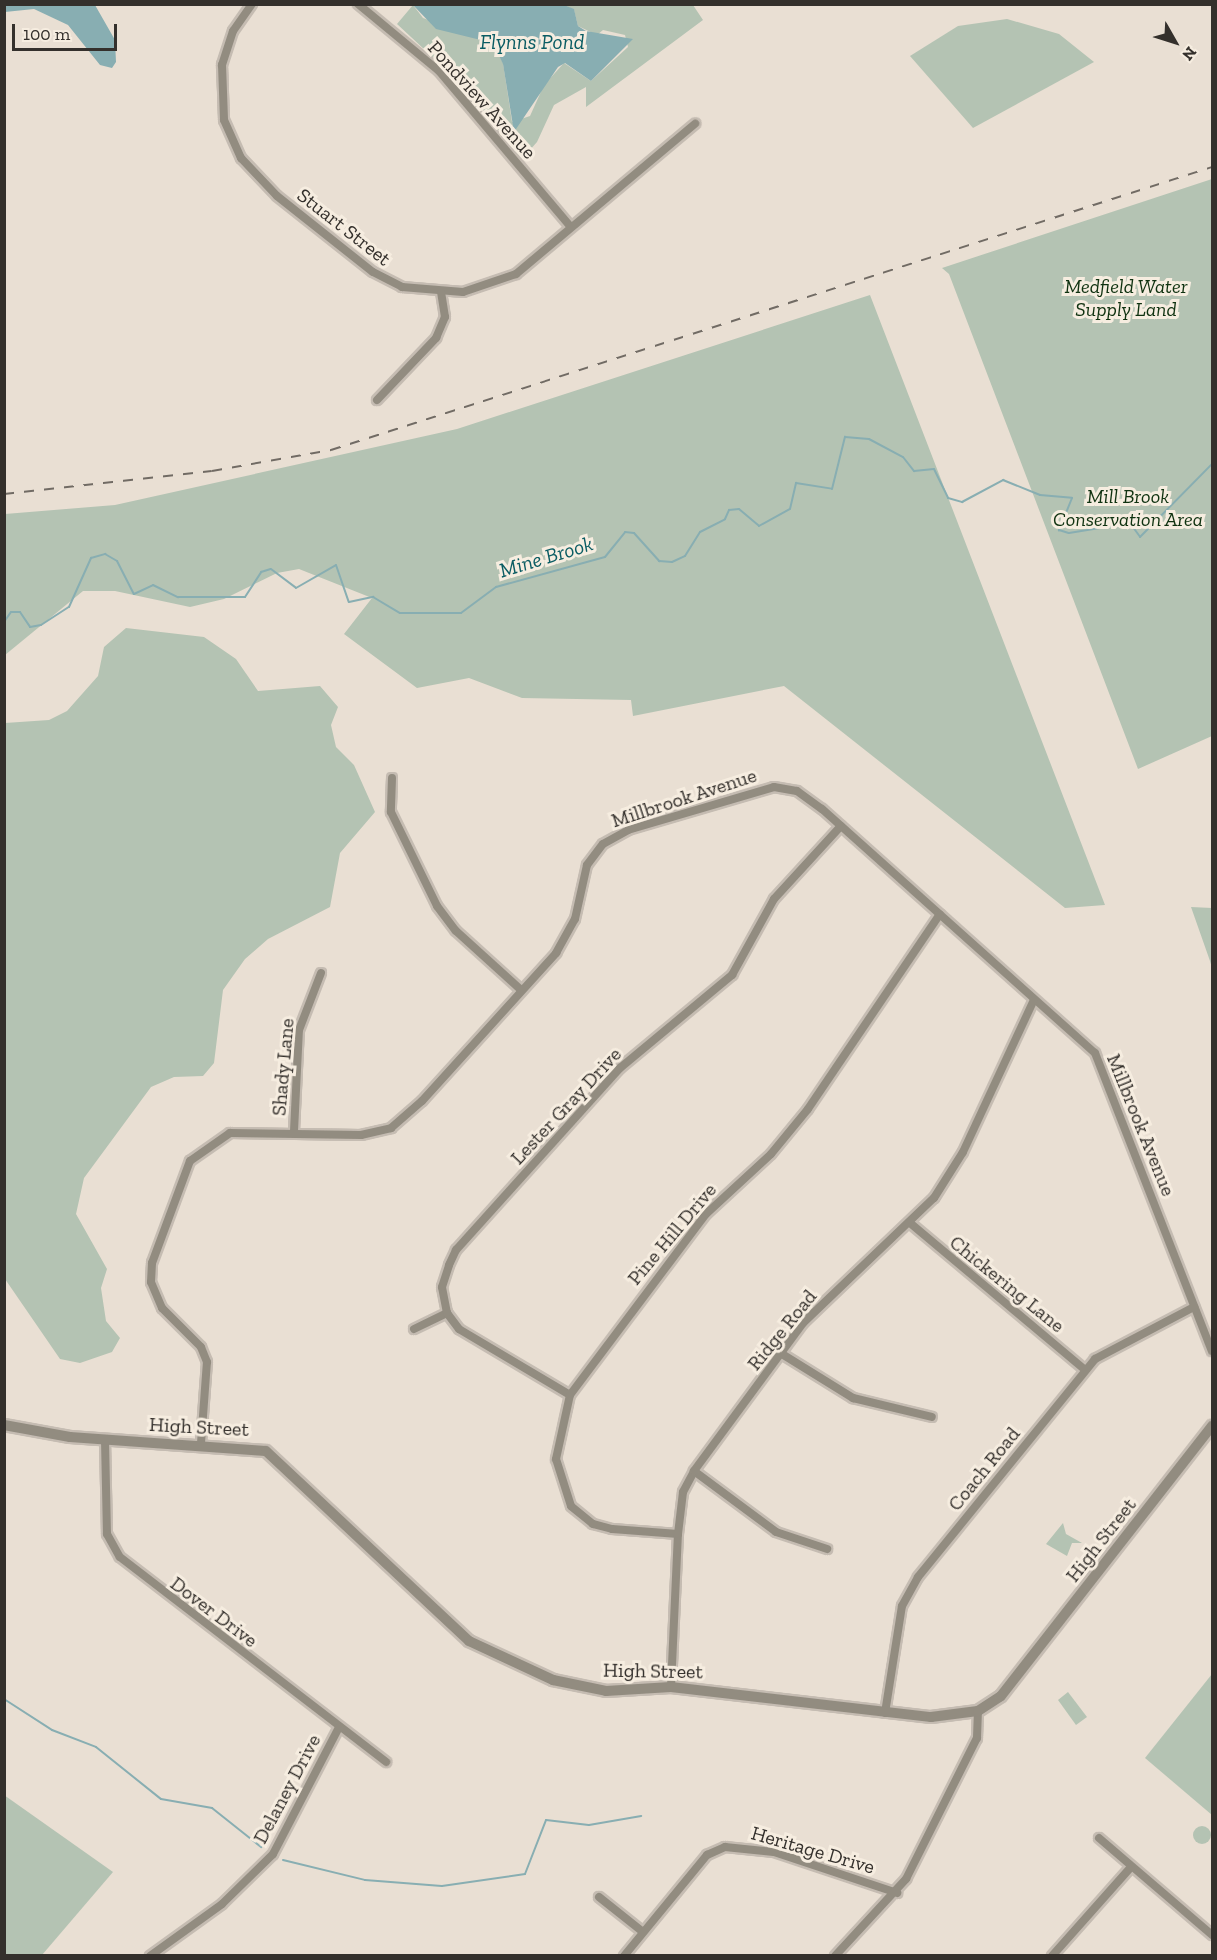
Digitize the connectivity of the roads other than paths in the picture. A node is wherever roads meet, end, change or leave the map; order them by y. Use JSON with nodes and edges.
{"nodes":[{"id":1,"x":252,"y":4,"type":"edge"},
{"id":2,"x":358,"y":4,"type":"edge"},
{"id":3,"x":695,"y":124,"type":"dead end"},
{"id":4,"x":571,"y":227,"type":"junction"},
{"id":5,"x":441,"y":293,"type":"junction"},
{"id":6,"x":377,"y":400,"type":"dead end"},
{"id":7,"x":392,"y":778,"type":"dead end"},
{"id":8,"x":841,"y":826,"type":"junction"},
{"id":9,"x":940,"y":914,"type":"junction"},
{"id":10,"x":321,"y":973,"type":"dead end"},
{"id":11,"x":521,"y":990,"type":"junction"},
{"id":12,"x":1033,"y":1002,"type":"junction"},
{"id":13,"x":294,"y":1131,"type":"junction"},
{"id":14,"x":910,"y":1223,"type":"junction"},
{"id":15,"x":1194,"y":1307,"type":"junction"},
{"id":16,"x":447,"y":1313,"type":"junction"},
{"id":17,"x":414,"y":1329,"type":"dead end"},
{"id":18,"x":1212,"y":1350,"type":"edge"},
{"id":19,"x":782,"y":1354,"type":"junction"},
{"id":20,"x":1085,"y":1370,"type":"junction"},
{"id":21,"x":570,"y":1395,"type":"junction"},
{"id":22,"x":932,"y":1417,"type":"dead end"},
{"id":23,"x":4,"y":1425,"type":"edge"},
{"id":24,"x":1212,"y":1426,"type":"edge"},
{"id":25,"x":105,"y":1440,"type":"junction"},
{"id":26,"x":201,"y":1443,"type":"junction"},
{"id":27,"x":694,"y":1471,"type":"junction"},
{"id":28,"x":678,"y":1534,"type":"junction"},
{"id":29,"x":827,"y":1549,"type":"dead end"},
{"id":30,"x":671,"y":1687,"type":"junction"},
{"id":31,"x":978,"y":1712,"type":"junction"},
{"id":32,"x":885,"y":1713,"type":"junction"},
{"id":33,"x":339,"y":1727,"type":"junction"},
{"id":34,"x":386,"y":1762,"type":"dead end"},
{"id":35,"x":1099,"y":1838,"type":"dead end"},
{"id":36,"x":1130,"y":1868,"type":"junction"},
{"id":37,"x":897,"y":1893,"type":"junction"},
{"id":38,"x":600,"y":1897,"type":"dead end"},
{"id":39,"x":643,"y":1932,"type":"junction"},
{"id":40,"x":1212,"y":1935,"type":"edge"},
{"id":41,"x":150,"y":1956,"type":"edge"},
{"id":42,"x":624,"y":1956,"type":"edge"},
{"id":43,"x":835,"y":1956,"type":"edge"},
{"id":44,"x":1052,"y":1956,"type":"edge"}],
"edges":[{"from":1,"to":5,"type":"street","name":"Stuart Street"},
{"from":2,"to":4,"type":"street","name":"Pondview Avenue"},
{"from":3,"to":4,"type":"street","name":"Stuart Street"},
{"from":4,"to":5,"type":"street","name":"Stuart Street"},
{"from":5,"to":6,"type":"street"},
{"from":7,"to":11,"type":"street"},
{"from":8,"to":9,"type":"street","name":"Millbrook Avenue"},
{"from":8,"to":11,"type":"street","name":"Millbrook Avenue"},
{"from":8,"to":16,"type":"street","name":"Lester Gray Drive"},
{"from":9,"to":12,"type":"street","name":"Millbrook Avenue"},
{"from":9,"to":21,"type":"street","name":"Pine Hill Drive"},
{"from":10,"to":13,"type":"street","name":"Shady Lane"},
{"from":11,"to":13,"type":"street","name":"Millbrook Avenue"},
{"from":12,"to":14,"type":"street","name":"Ridge Road"},
{"from":12,"to":15,"type":"street","name":"Millbrook Avenue"},
{"from":13,"to":26,"type":"street","name":"Millbrook Avenue"},
{"from":14,"to":19,"type":"street","name":"Ridge Road"},
{"from":14,"to":20,"type":"street","name":"Chickering Lane"},
{"from":15,"to":18,"type":"street","name":"Millbrook Avenue"},
{"from":15,"to":20,"type":"street","name":"Coach Road"},
{"from":16,"to":17,"type":"street"},
{"from":16,"to":21,"type":"street"},
{"from":19,"to":22,"type":"street"},
{"from":19,"to":27,"type":"street","name":"Ridge Road"},
{"from":20,"to":32,"type":"street","name":"Coach Road"},
{"from":21,"to":28,"type":"street","name":"Pine Hill Drive"},
{"from":23,"to":25,"type":"street","name":"High Street"},
{"from":24,"to":31,"type":"street","name":"High Street"},
{"from":25,"to":26,"type":"street","name":"High Street"},
{"from":25,"to":33,"type":"street","name":"Dover Drive"},
{"from":26,"to":30,"type":"street","name":"High Street"},
{"from":27,"to":28,"type":"street","name":"Ridge Road"},
{"from":27,"to":29,"type":"street"},
{"from":28,"to":30,"type":"street","name":"Ridge Road"},
{"from":30,"to":32,"type":"street","name":"High Street"},
{"from":31,"to":32,"type":"street","name":"High Street"},
{"from":31,"to":37,"type":"street"},
{"from":33,"to":34,"type":"street","name":"Dover Drive"},
{"from":33,"to":41,"type":"street","name":"Delaney Drive"},
{"from":35,"to":36,"type":"street"},
{"from":36,"to":40,"type":"street"},
{"from":36,"to":44,"type":"street"},
{"from":37,"to":39,"type":"street","name":"Heritage Drive"},
{"from":37,"to":43,"type":"street"},
{"from":38,"to":39,"type":"street"},
{"from":39,"to":42,"type":"street","name":"Heritage Drive"}]}
